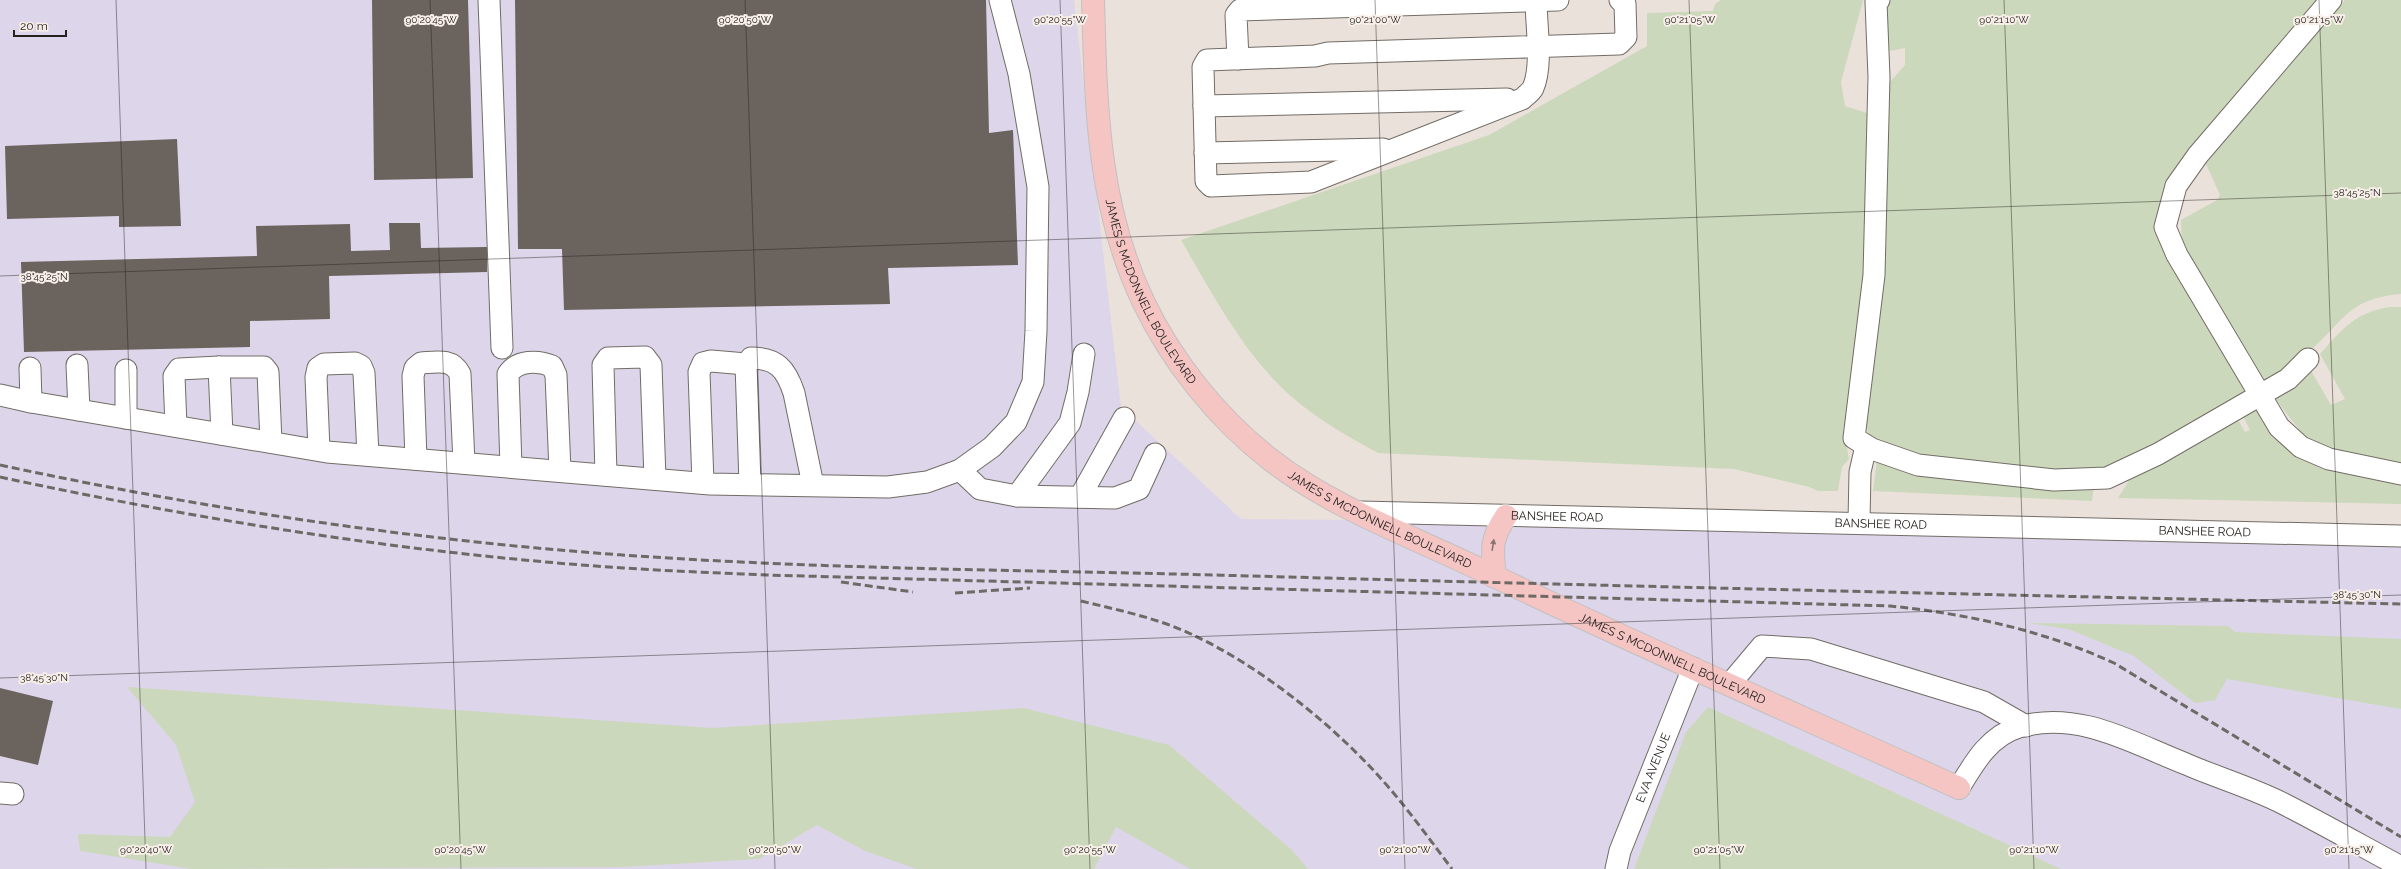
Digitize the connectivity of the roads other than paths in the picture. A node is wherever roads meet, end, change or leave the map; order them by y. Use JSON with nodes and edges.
{"nodes":[{"id":1,"x":489,"y":0,"type":"edge"},
{"id":2,"x":1000,"y":0,"type":"edge"},
{"id":3,"x":1093,"y":0,"type":"edge"},
{"id":4,"x":1536,"y":0,"type":"edge"},
{"id":5,"x":1558,"y":0,"type":"edge"},
{"id":6,"x":1620,"y":0,"type":"edge"},
{"id":7,"x":1879,"y":0,"type":"edge"},
{"id":8,"x":2331,"y":0,"type":"edge"},
{"id":9,"x":1537,"y":47,"type":"junction"},
{"id":10,"x":1238,"y":59,"type":"junction"},
{"id":11,"x":1522,"y":99,"type":"junction"},
{"id":12,"x":1204,"y":106,"type":"junction"},
{"id":13,"x":1396,"y":148,"type":"junction"},
{"id":14,"x":1206,"y":153,"type":"junction"},
{"id":15,"x":502,"y":348,"type":"dead end"},
{"id":16,"x":1084,"y":354,"type":"dead end"},
{"id":17,"x":2308,"y":359,"type":"dead end"},
{"id":18,"x":746,"y":364,"type":"junction"},
{"id":19,"x":77,"y":365,"type":"dead end"},
{"id":20,"x":219,"y":367,"type":"junction"},
{"id":21,"x":30,"y":368,"type":"dead end"},
{"id":22,"x":126,"y":370,"type":"dead end"},
{"id":23,"x":2260,"y":394,"type":"junction"},
{"id":24,"x":0,"y":395,"type":"edge"},
{"id":25,"x":31,"y":402,"type":"junction"},
{"id":26,"x":79,"y":410,"type":"junction"},
{"id":27,"x":126,"y":418,"type":"junction"},
{"id":28,"x":1124,"y":418,"type":"dead end"},
{"id":29,"x":176,"y":426,"type":"junction"},
{"id":30,"x":222,"y":434,"type":"junction"},
{"id":31,"x":271,"y":442,"type":"junction"},
{"id":32,"x":1866,"y":446,"type":"junction"},
{"id":33,"x":319,"y":450,"type":"junction"},
{"id":34,"x":1155,"y":454,"type":"dead end"},
{"id":35,"x":368,"y":455,"type":"junction"},
{"id":36,"x":416,"y":459,"type":"junction"},
{"id":37,"x":464,"y":463,"type":"junction"},
{"id":38,"x":511,"y":467,"type":"junction"},
{"id":39,"x":960,"y":470,"type":"junction"},
{"id":40,"x":560,"y":471,"type":"junction"},
{"id":41,"x":2401,"y":474,"type":"edge"},
{"id":42,"x":606,"y":475,"type":"junction"},
{"id":43,"x":655,"y":479,"type":"junction"},
{"id":44,"x":702,"y":483,"type":"junction"},
{"id":45,"x":750,"y":484,"type":"junction"},
{"id":46,"x":812,"y":486,"type":"junction"},
{"id":47,"x":1017,"y":496,"type":"junction"},
{"id":48,"x":1080,"y":497,"type":"junction"},
{"id":49,"x":1360,"y":512,"type":"junction"},
{"id":50,"x":1506,"y":516,"type":"junction"},
{"id":51,"x":1859,"y":522,"type":"junction"},
{"id":52,"x":2401,"y":536,"type":"edge"},
{"id":53,"x":1495,"y":577,"type":"junction"},
{"id":54,"x":1693,"y":668,"type":"junction"},
{"id":55,"x":1730,"y":684,"type":"junction"},
{"id":56,"x":2026,"y":726,"type":"junction"},
{"id":57,"x":1959,"y":788,"type":"joint"},
{"id":58,"x":2401,"y":867,"type":"edge"},
{"id":59,"x":1616,"y":869,"type":"edge"}],
"edges":[{"from":1,"to":15,"type":"street"},
{"from":2,"to":39,"type":"street"},
{"from":3,"to":49,"type":"main road","name":"JAMES S MCDONNELL BOULEVARD"},
{"from":4,"to":5,"type":"street"},
{"from":4,"to":9,"type":"street"},
{"from":4,"to":10,"type":"street"},
{"from":6,"to":9,"type":"street"},
{"from":7,"to":32,"type":"street"},
{"from":8,"to":23,"type":"street"},
{"from":9,"to":10,"type":"street"},
{"from":9,"to":11,"type":"street"},
{"from":10,"to":12,"type":"street"},
{"from":11,"to":12,"type":"street"},
{"from":11,"to":13,"type":"street"},
{"from":12,"to":14,"type":"street"},
{"from":13,"to":14,"type":"street"},
{"from":13,"to":14,"type":"street"},
{"from":16,"to":47,"type":"street"},
{"from":17,"to":23,"type":"street"},
{"from":18,"to":44,"type":"street"},
{"from":18,"to":45,"type":"street"},
{"from":18,"to":46,"type":"street"},
{"from":19,"to":26,"type":"street"},
{"from":20,"to":29,"type":"street"},
{"from":20,"to":30,"type":"street"},
{"from":20,"to":31,"type":"street"},
{"from":21,"to":25,"type":"street"},
{"from":22,"to":27,"type":"street"},
{"from":23,"to":32,"type":"street"},
{"from":23,"to":41,"type":"street"},
{"from":24,"to":25,"type":"street"},
{"from":25,"to":26,"type":"street"},
{"from":26,"to":27,"type":"street"},
{"from":27,"to":29,"type":"street"},
{"from":28,"to":48,"type":"street"},
{"from":29,"to":30,"type":"street"},
{"from":30,"to":31,"type":"street"},
{"from":31,"to":33,"type":"street"},
{"from":32,"to":51,"type":"street"},
{"from":33,"to":35,"type":"street"},
{"from":33,"to":35,"type":"street"},
{"from":34,"to":48,"type":"street"},
{"from":35,"to":36,"type":"street"},
{"from":36,"to":37,"type":"street"},
{"from":36,"to":37,"type":"street"},
{"from":37,"to":38,"type":"street"},
{"from":38,"to":40,"type":"street"},
{"from":38,"to":40,"type":"street"},
{"from":39,"to":46,"type":"street"},
{"from":39,"to":47,"type":"street"},
{"from":40,"to":42,"type":"street"},
{"from":42,"to":43,"type":"street"},
{"from":42,"to":43,"type":"street"},
{"from":43,"to":44,"type":"street"},
{"from":44,"to":45,"type":"street"},
{"from":45,"to":46,"type":"street"},
{"from":47,"to":48,"type":"street"},
{"from":49,"to":50,"type":"street","name":"BANSHEE ROAD"},
{"from":49,"to":53,"type":"main road","name":"JAMES S MCDONNELL BOULEVARD"},
{"from":50,"to":51,"type":"street","name":"BANSHEE ROAD"},
{"from":53,"to":50,"type":"main road","one_way":true},
{"from":51,"to":52,"type":"street","name":"BANSHEE ROAD"},
{"from":53,"to":54,"type":"main road","name":"JAMES S MCDONNELL BOULEVARD"},
{"from":54,"to":55,"type":"main road","name":"JAMES S MCDONNELL BOULEVARD"},
{"from":54,"to":59,"type":"street","name":"EVA AVENUE"},
{"from":55,"to":56,"type":"street"},
{"from":55,"to":57,"type":"main road","name":"JAMES S MCDONNELL BOULEVARD"},
{"from":56,"to":57,"type":"street"},
{"from":56,"to":58,"type":"street"}]}
